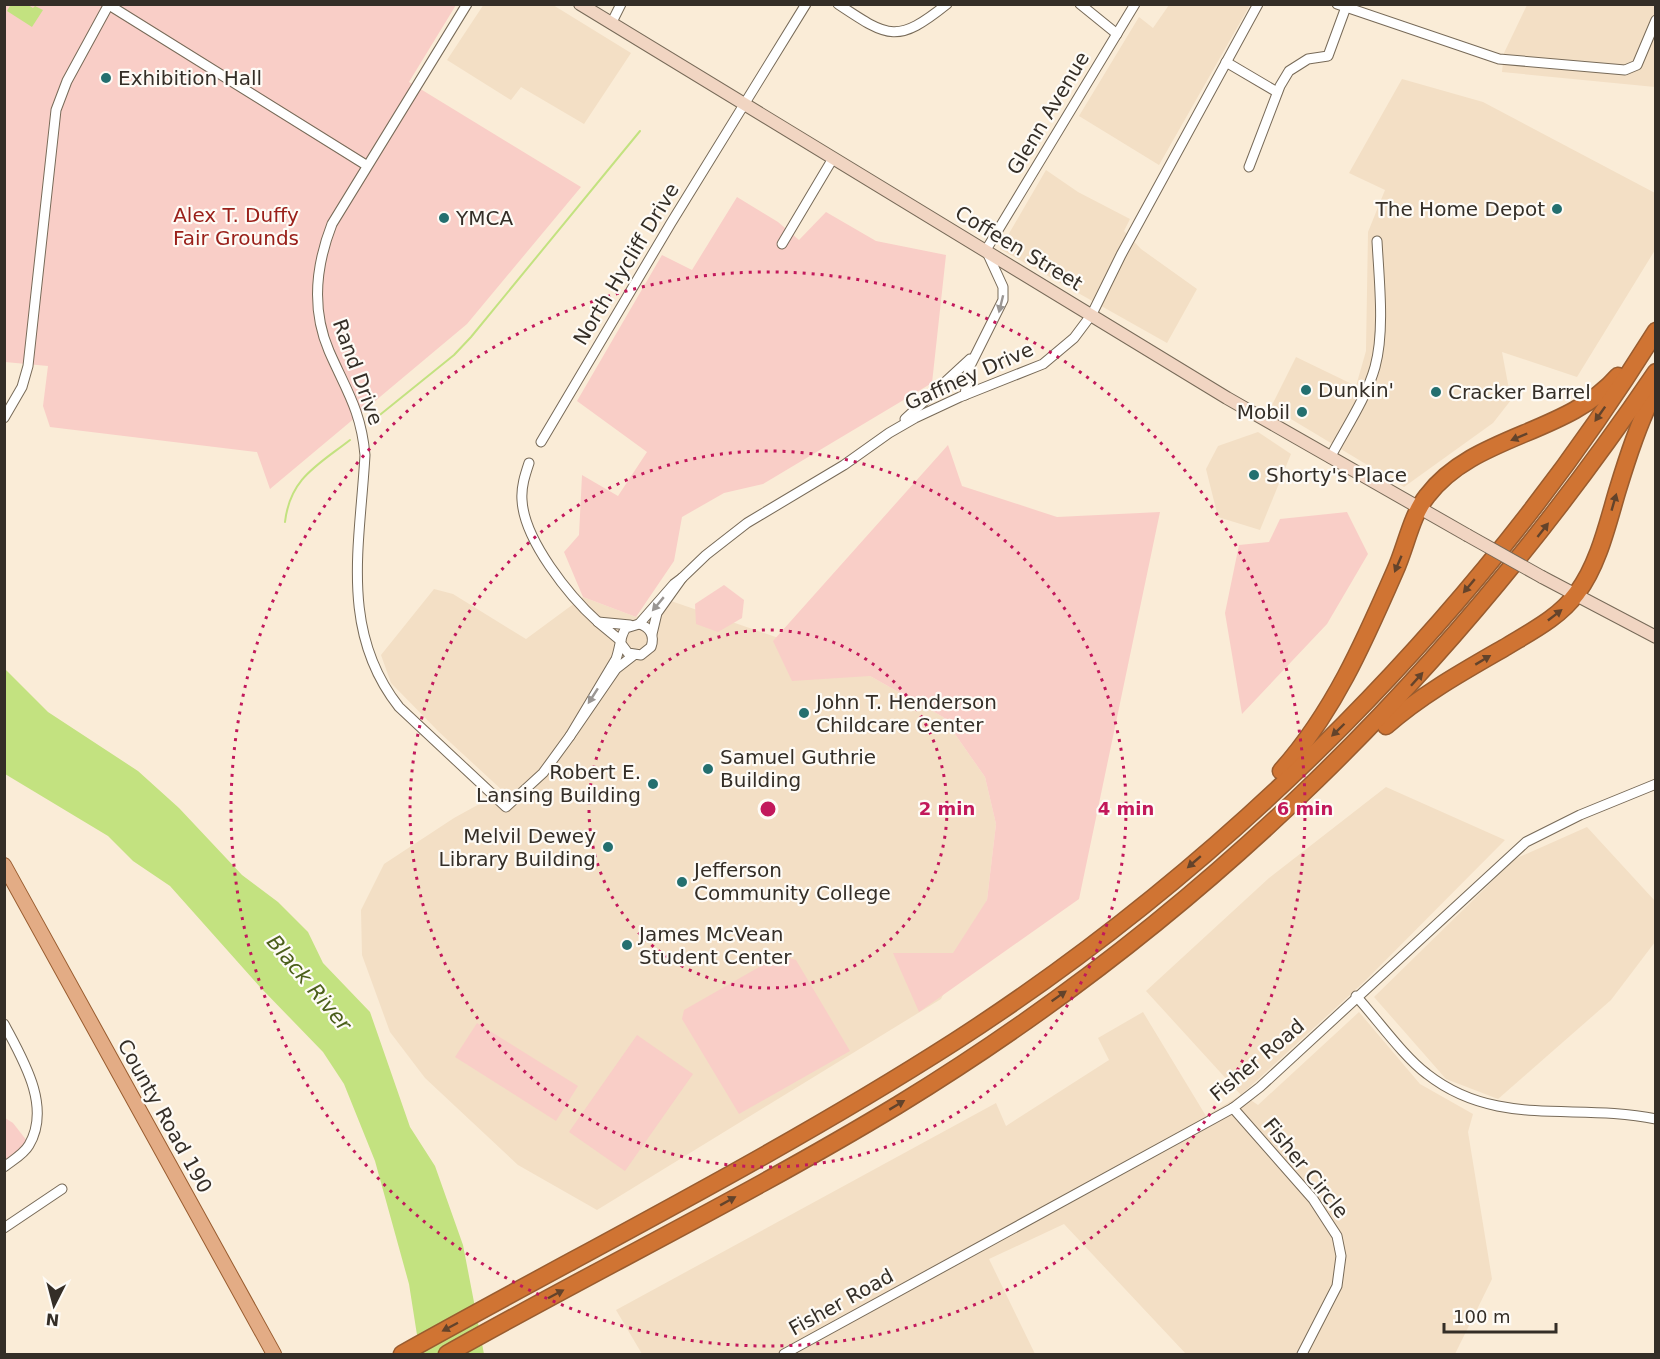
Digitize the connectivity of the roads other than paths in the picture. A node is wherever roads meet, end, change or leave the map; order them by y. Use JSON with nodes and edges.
{"nodes":[{"id":1,"x":467,"y":4,"type":"edge"},
{"id":2,"x":580,"y":4,"type":"edge"},
{"id":3,"x":621,"y":4,"type":"edge"},
{"id":4,"x":806,"y":4,"type":"edge"},
{"id":5,"x":838,"y":4,"type":"edge"},
{"id":6,"x":947,"y":4,"type":"edge"},
{"id":7,"x":1080,"y":4,"type":"edge"},
{"id":8,"x":1135,"y":4,"type":"edge"},
{"id":9,"x":1258,"y":4,"type":"edge"},
{"id":10,"x":109,"y":5,"type":"edge"},
{"id":11,"x":1342,"y":6,"type":"edge"},
{"id":12,"x":1656,"y":20,"type":"edge"},
{"id":13,"x":611,"y":24,"type":"junction"},
{"id":14,"x":1116,"y":34,"type":"junction"},
{"id":15,"x":1226,"y":62,"type":"junction"},
{"id":16,"x":1278,"y":92,"type":"junction"},
{"id":17,"x":743,"y":105,"type":"junction"},
{"id":18,"x":832,"y":160,"type":"junction"},
{"id":19,"x":366,"y":165,"type":"junction"},
{"id":20,"x":1249,"y":167,"type":"dead end"},
{"id":21,"x":1377,"y":242,"type":"dead end"},
{"id":22,"x":782,"y":244,"type":"dead end"},
{"id":23,"x":986,"y":250,"type":"junction"},
{"id":24,"x":1092,"y":314,"type":"junction"},
{"id":25,"x":1656,"y":321,"type":"edge"},
{"id":26,"x":1656,"y":330,"type":"edge"},
{"id":27,"x":978,"y":351,"type":"junction"},
{"id":28,"x":1656,"y":372,"type":"edge"},
{"id":29,"x":1656,"y":389,"type":"edge"},
{"id":30,"x":965,"y":395,"type":"junction"},
{"id":31,"x":4,"y":418,"type":"edge"},
{"id":32,"x":889,"y":433,"type":"junction"},
{"id":33,"x":541,"y":442,"type":"dead end"},
{"id":34,"x":1330,"y":459,"type":"junction"},
{"id":35,"x":529,"y":463,"type":"dead end"},
{"id":36,"x":1419,"y":509,"type":"junction"},
{"id":37,"x":682,"y":578,"type":"junction"},
{"id":38,"x":1576,"y":594,"type":"junction"},
{"id":39,"x":598,"y":622,"type":"junction"},
{"id":40,"x":634,"y":625,"type":"junction"},
{"id":41,"x":652,"y":634,"type":"junction"},
{"id":42,"x":1656,"y":637,"type":"edge"},
{"id":43,"x":621,"y":643,"type":"junction"},
{"id":44,"x":634,"y":655,"type":"junction"},
{"id":45,"x":570,"y":736,"type":"junction"},
{"id":46,"x":1656,"y":784,"type":"edge"},
{"id":47,"x":1287,"y":810,"type":"junction"},
{"id":48,"x":1230,"y":831,"type":"junction"},
{"id":49,"x":4,"y":865,"type":"edge"},
{"id":50,"x":1356,"y":996,"type":"junction"},
{"id":51,"x":4,"y":1024,"type":"edge"},
{"id":52,"x":1233,"y":1108,"type":"junction"},
{"id":53,"x":1656,"y":1119,"type":"edge"},
{"id":54,"x":4,"y":1167,"type":"edge"},
{"id":55,"x":62,"y":1189,"type":"dead end"},
{"id":56,"x":4,"y":1228,"type":"edge"},
{"id":57,"x":274,"y":1354,"type":"edge"},
{"id":58,"x":402,"y":1354,"type":"edge"},
{"id":59,"x":447,"y":1354,"type":"edge"},
{"id":60,"x":784,"y":1354,"type":"edge"},
{"id":61,"x":1302,"y":1354,"type":"edge"}],
"edges":[{"from":1,"to":19,"type":"street","name":"Rand Drive"},
{"from":2,"to":13,"type":"main road","name":"Coffeen Street"},
{"from":3,"to":13,"type":"street"},
{"from":4,"to":17,"type":"street","name":"North Hycliff Drive"},
{"from":5,"to":6,"type":"street"},
{"from":7,"to":14,"type":"street"},
{"from":8,"to":14,"type":"street","name":"Glenn Avenue"},
{"from":9,"to":15,"type":"street","name":"Gaffney Drive"},
{"from":10,"to":19,"type":"street"},
{"from":10,"to":31,"type":"street"},
{"from":11,"to":12,"type":"street"},
{"from":11,"to":16,"type":"street"},
{"from":13,"to":17,"type":"main road","name":"Coffeen Street"},
{"from":14,"to":23,"type":"street","name":"Glenn Avenue"},
{"from":15,"to":16,"type":"street"},
{"from":15,"to":24,"type":"street","name":"Gaffney Drive"},
{"from":16,"to":20,"type":"street"},
{"from":17,"to":18,"type":"main road","name":"Coffeen Street"},
{"from":17,"to":33,"type":"street","name":"North Hycliff Drive"},
{"from":18,"to":22,"type":"street"},
{"from":18,"to":23,"type":"main road","name":"Coffeen Street"},
{"from":19,"to":45,"type":"street","name":"Rand Drive"},
{"from":21,"to":34,"type":"street"},
{"from":23,"to":24,"type":"main road","name":"Coffeen Street"},
{"from":23,"to":27,"type":"street","one_way":true},
{"from":24,"to":30,"type":"street","name":"Gaffney Drive"},
{"from":24,"to":34,"type":"main road","name":"Coffeen Street"},
{"from":25,"to":36,"type":"highway","one_way":true},
{"from":26,"to":48,"type":"highway","one_way":true},
{"from":27,"to":30,"type":"street"},
{"from":27,"to":32,"type":"street"},
{"from":47,"to":28,"type":"highway","one_way":true},
{"from":38,"to":29,"type":"highway","one_way":true},
{"from":30,"to":32,"type":"street","name":"Gaffney Drive"},
{"from":32,"to":37,"type":"street","name":"Gaffney Drive"},
{"from":34,"to":36,"type":"main road","name":"Coffeen Street"},
{"from":35,"to":39,"type":"street"},
{"from":36,"to":38,"type":"main road","name":"Coffeen Street","bridge":true},
{"from":36,"to":48,"type":"highway","one_way":true},
{"from":37,"to":40,"type":"street","name":"Gaffney Drive","one_way":true},
{"from":37,"to":41,"type":"street","name":"Gaffney Drive"},
{"from":38,"to":42,"type":"main road","name":"Coffeen Street"},
{"from":47,"to":38,"type":"highway","one_way":true},
{"from":39,"to":40,"type":"street"},
{"from":39,"to":43,"type":"street"},
{"from":40,"to":41,"type":"street"},
{"from":40,"to":43,"type":"street"},
{"from":41,"to":44,"type":"street"},
{"from":43,"to":44,"type":"street"},
{"from":43,"to":45,"type":"street","one_way":true},
{"from":44,"to":45,"type":"street"},
{"from":46,"to":50,"type":"street","name":"Fisher Road"},
{"from":59,"to":47,"type":"highway","one_way":true},
{"from":48,"to":58,"type":"highway","one_way":true},
{"from":49,"to":57,"type":"main road","name":"County Road 190"},
{"from":50,"to":52,"type":"street","name":"Fisher Road"},
{"from":50,"to":53,"type":"street"},
{"from":51,"to":54,"type":"street"},
{"from":52,"to":60,"type":"street","name":"Fisher Road"},
{"from":52,"to":61,"type":"street","name":"Fisher Circle"},
{"from":55,"to":56,"type":"street"}]}
